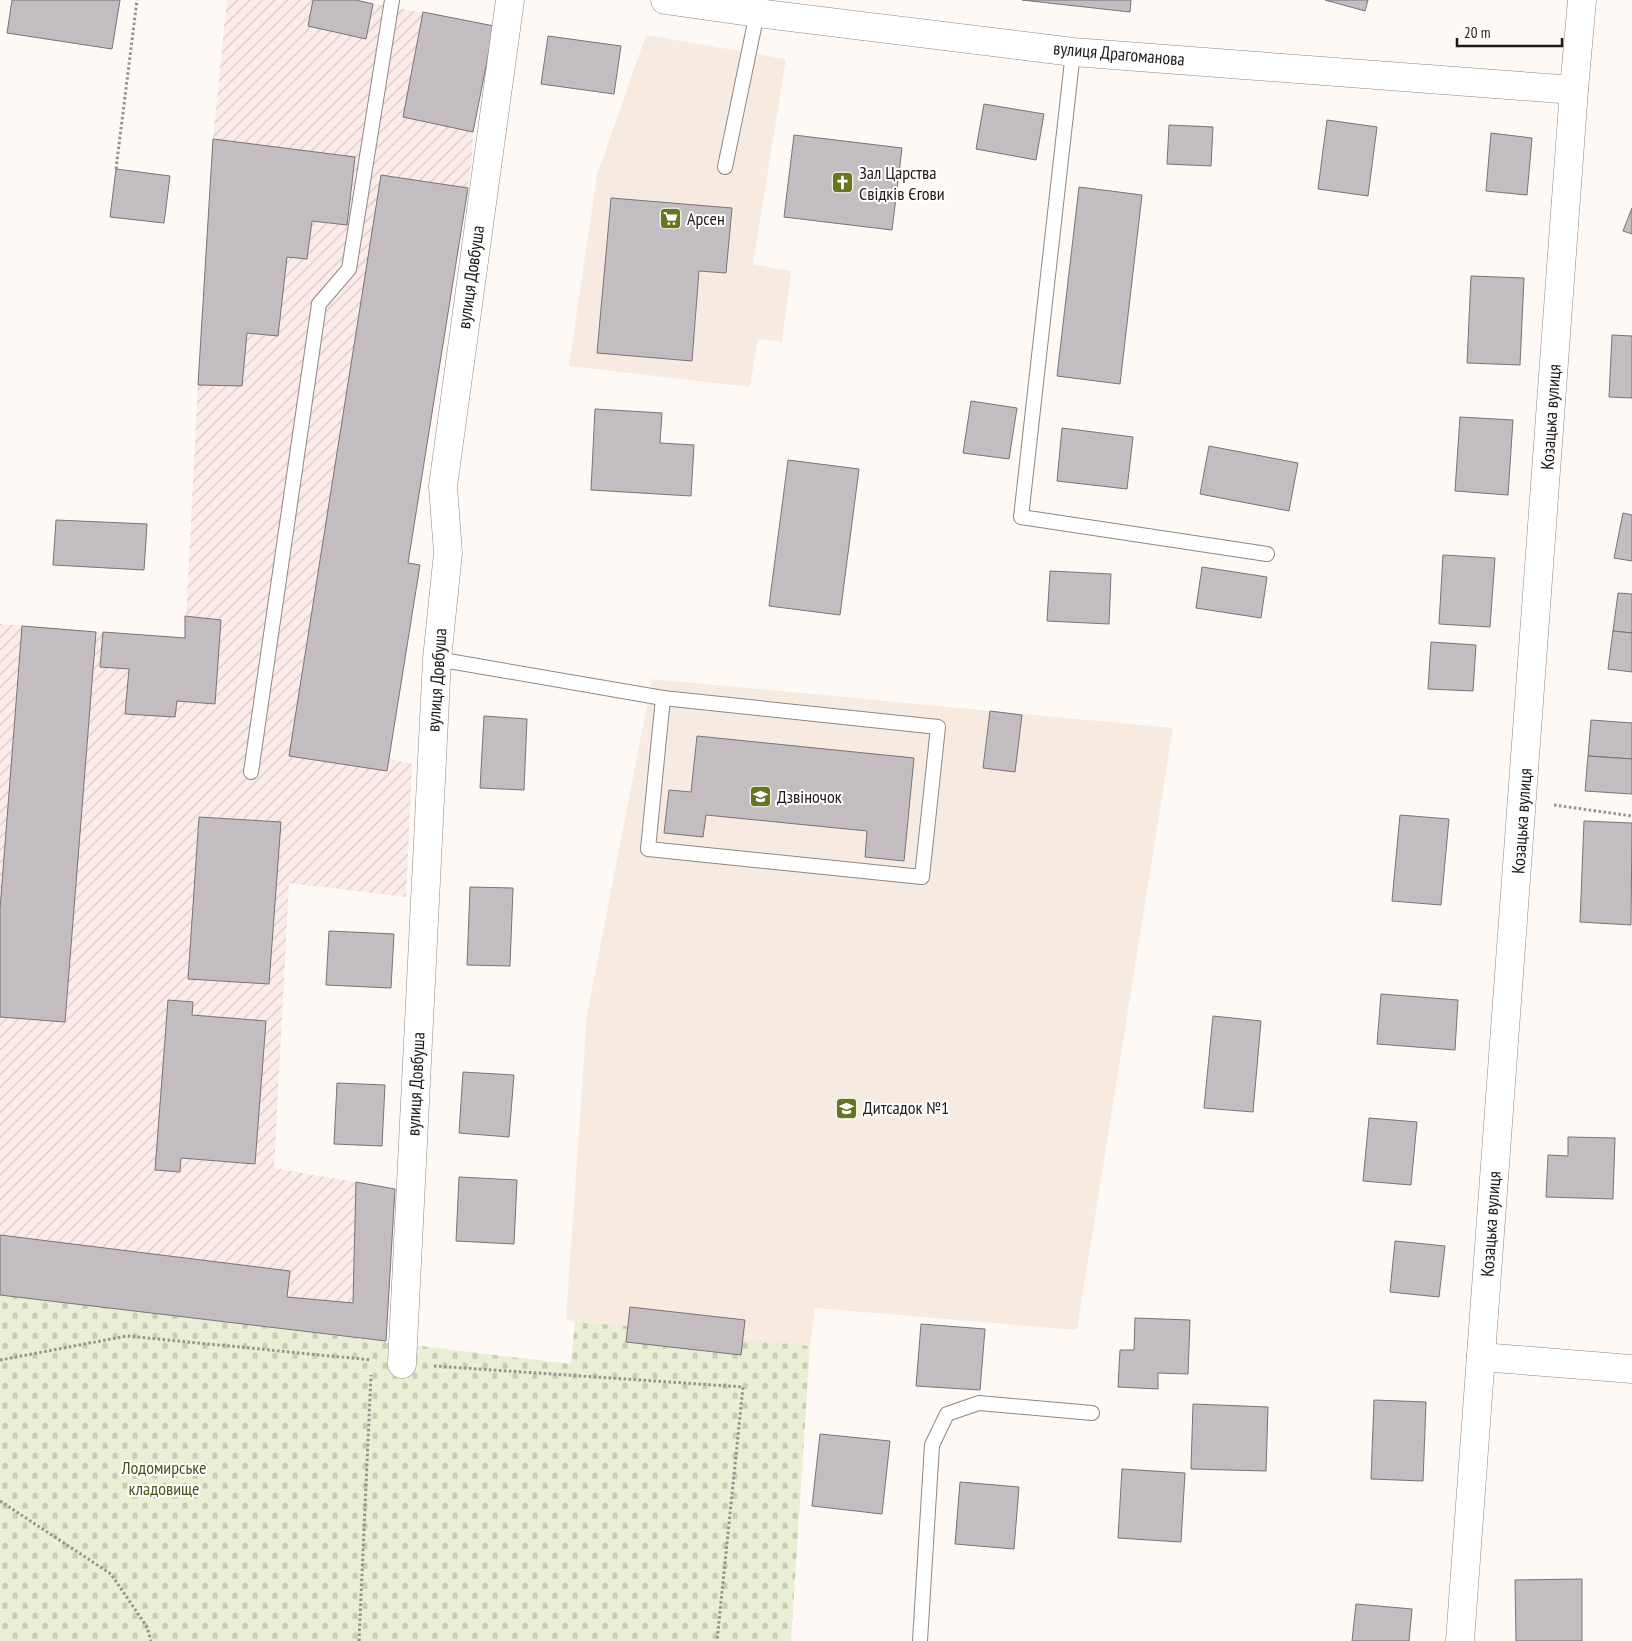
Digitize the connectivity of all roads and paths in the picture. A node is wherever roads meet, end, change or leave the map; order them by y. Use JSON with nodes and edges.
{"nodes":[{"id":1,"x":138,"y":0,"type":"edge"},
{"id":2,"x":392,"y":0,"type":"edge"},
{"id":3,"x":510,"y":0,"type":"edge"},
{"id":4,"x":666,"y":0,"type":"edge"},
{"id":5,"x":1582,"y":0,"type":"edge"},
{"id":6,"x":758,"y":13,"type":"junction"},
{"id":7,"x":1073,"y":52,"type":"junction"},
{"id":8,"x":1574,"y":90,"type":"junction"},
{"id":9,"x":725,"y":166,"type":"dead end"},
{"id":10,"x":116,"y":169,"type":"dead end"},
{"id":11,"x":1267,"y":554,"type":"dead end"},
{"id":12,"x":437,"y":659,"type":"junction"},
{"id":13,"x":663,"y":698,"type":"junction"},
{"id":14,"x":251,"y":772,"type":"dead end"},
{"id":15,"x":1523,"y":801,"type":"junction"},
{"id":16,"x":1632,"y":816,"type":"edge"},
{"id":17,"x":1481,"y":1357,"type":"junction"},
{"id":18,"x":0,"y":1360,"type":"edge"},
{"id":19,"x":372,"y":1360,"type":"junction"},
{"id":20,"x":402,"y":1364,"type":"junction"},
{"id":21,"x":1632,"y":1369,"type":"edge"},
{"id":22,"x":1092,"y":1413,"type":"dead end"},
{"id":23,"x":0,"y":1501,"type":"edge"},
{"id":24,"x":151,"y":1641,"type":"edge"},
{"id":25,"x":359,"y":1641,"type":"edge"},
{"id":26,"x":717,"y":1641,"type":"edge"},
{"id":27,"x":920,"y":1641,"type":"edge"},
{"id":28,"x":1460,"y":1641,"type":"edge"}],
"edges":[{"from":1,"to":10,"type":"path"},
{"from":2,"to":14,"type":"lane"},
{"from":3,"to":12,"type":"street","name":"вулиця Довбуша"},
{"from":4,"to":6,"type":"street","name":"вулиця Драгоманова"},
{"from":5,"to":8,"type":"street","name":"Козацька вулиця"},
{"from":6,"to":7,"type":"street","name":"вулиця Драгоманова"},
{"from":6,"to":9,"type":"lane"},
{"from":7,"to":8,"type":"street","name":"вулиця Драгоманова"},
{"from":7,"to":11,"type":"lane"},
{"from":8,"to":15,"type":"street","name":"Козацька вулиця"},
{"from":12,"to":13,"type":"lane"},
{"from":12,"to":20,"type":"street","name":"вулиця Довбуша"},
{"from":13,"to":13,"type":"lane"},
{"from":15,"to":16,"type":"path"},
{"from":15,"to":17,"type":"street","name":"Козацька вулиця"},
{"from":17,"to":21,"type":"street"},
{"from":17,"to":28,"type":"street","name":"Козацька вулиця"},
{"from":18,"to":19,"type":"path"},
{"from":19,"to":20,"type":"path"},
{"from":19,"to":25,"type":"path"},
{"from":20,"to":26,"type":"path"},
{"from":22,"to":27,"type":"lane"},
{"from":23,"to":24,"type":"path"}]}
